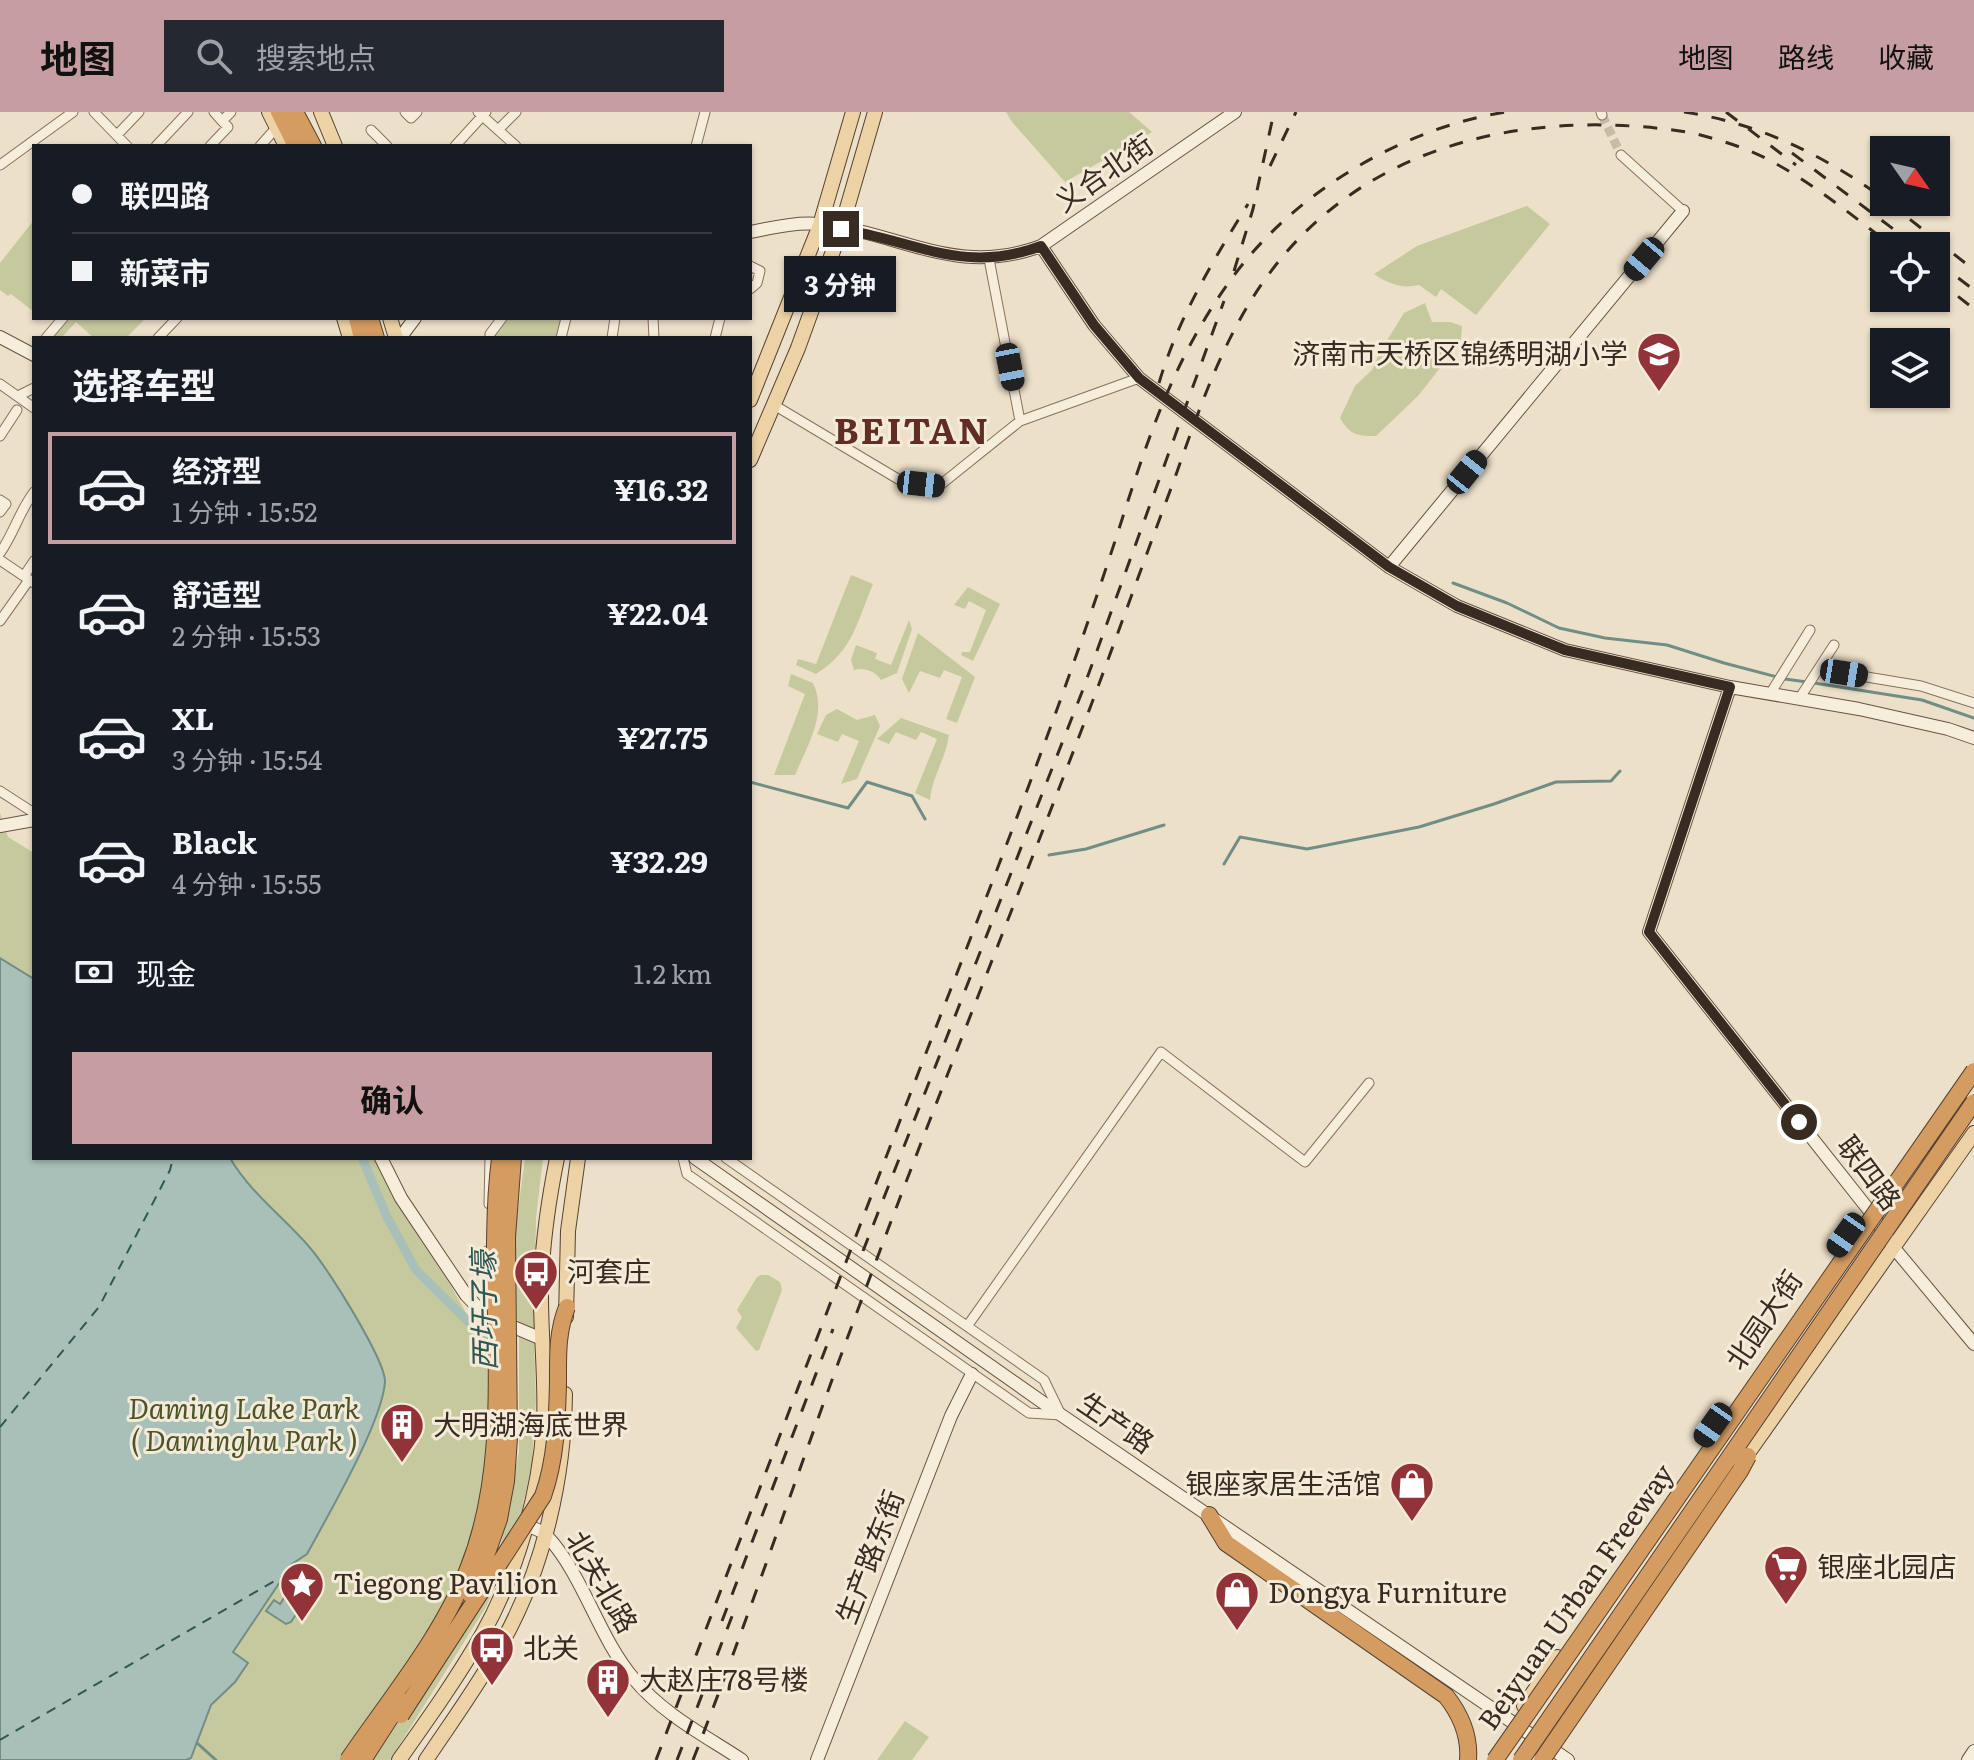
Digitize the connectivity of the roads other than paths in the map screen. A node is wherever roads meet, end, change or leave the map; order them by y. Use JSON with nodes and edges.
{"nodes":[{"id":1,"x":73,"y":112,"type":"edge"},
{"id":2,"x":94,"y":112,"type":"edge"},
{"id":3,"x":139,"y":112,"type":"edge"},
{"id":4,"x":188,"y":112,"type":"edge"},
{"id":5,"x":214,"y":112,"type":"edge"},
{"id":6,"x":231,"y":112,"type":"edge"},
{"id":7,"x":269,"y":112,"type":"edge"},
{"id":8,"x":295,"y":112,"type":"edge"},
{"id":9,"x":321,"y":112,"type":"edge"},
{"id":10,"x":405,"y":112,"type":"edge"},
{"id":11,"x":417,"y":112,"type":"edge"},
{"id":12,"x":516,"y":112,"type":"edge"},
{"id":13,"x":705,"y":112,"type":"edge"},
{"id":14,"x":853,"y":112,"type":"edge"},
{"id":15,"x":875,"y":112,"type":"edge"},
{"id":16,"x":482,"y":113,"type":"edge"},
{"id":17,"x":1227,"y":114,"type":"edge"},
{"id":18,"x":278,"y":120,"type":"edge"},
{"id":19,"x":222,"y":121,"type":"junction"},
{"id":20,"x":371,"y":130,"type":"dead end"},
{"id":21,"x":498,"y":130,"type":"junction"},
{"id":22,"x":117,"y":135,"type":"junction"},
{"id":23,"x":334,"y":140,"type":"edge"},
{"id":24,"x":125,"y":144,"type":"edge"},
{"id":25,"x":158,"y":144,"type":"edge"},
{"id":26,"x":212,"y":144,"type":"edge"},
{"id":27,"x":261,"y":144,"type":"edge"},
{"id":28,"x":285,"y":144,"type":"edge"},
{"id":29,"x":295,"y":144,"type":"edge"},
{"id":30,"x":312,"y":144,"type":"edge"},
{"id":31,"x":385,"y":144,"type":"edge"},
{"id":32,"x":457,"y":144,"type":"edge"},
{"id":33,"x":514,"y":144,"type":"edge"},
{"id":34,"x":697,"y":144,"type":"edge"},
{"id":35,"x":1621,"y":155,"type":"tunnel mouth"},
{"id":36,"x":0,"y":165,"type":"edge"},
{"id":37,"x":1683,"y":211,"type":"joint"},
{"id":38,"x":820,"y":225,"type":"junction"},
{"id":39,"x":841,"y":229,"type":"junction"},
{"id":40,"x":752,"y":232,"type":"edge"},
{"id":41,"x":1041,"y":246,"type":"junction"},
{"id":42,"x":989,"y":259,"type":"junction"},
{"id":43,"x":752,"y":267,"type":"edge"},
{"id":44,"x":752,"y":287,"type":"edge"},
{"id":45,"x":61,"y":320,"type":"edge"},
{"id":46,"x":175,"y":320,"type":"edge"},
{"id":47,"x":413,"y":320,"type":"edge"},
{"id":48,"x":48,"y":336,"type":"edge"},
{"id":49,"x":160,"y":336,"type":"edge"},
{"id":50,"x":400,"y":336,"type":"edge"},
{"id":51,"x":0,"y":337,"type":"edge"},
{"id":52,"x":32,"y":353,"type":"edge"},
{"id":53,"x":1139,"y":378,"type":"junction"},
{"id":54,"x":0,"y":384,"type":"edge"},
{"id":55,"x":32,"y":389,"type":"edge"},
{"id":56,"x":752,"y":395,"type":"edge"},
{"id":57,"x":18,"y":396,"type":"junction"},
{"id":58,"x":774,"y":405,"type":"junction"},
{"id":59,"x":32,"y":406,"type":"edge"},
{"id":60,"x":17,"y":410,"type":"dead end"},
{"id":61,"x":1020,"y":421,"type":"junction"},
{"id":62,"x":0,"y":436,"type":"edge"},
{"id":63,"x":752,"y":455,"type":"edge"},
{"id":64,"x":32,"y":495,"type":"edge"},
{"id":65,"x":0,"y":500,"type":"edge"},
{"id":66,"x":0,"y":512,"type":"edge"},
{"id":67,"x":0,"y":553,"type":"edge"},
{"id":68,"x":0,"y":560,"type":"edge"},
{"id":69,"x":1389,"y":567,"type":"junction"},
{"id":70,"x":29,"y":580,"type":"edge"},
{"id":71,"x":0,"y":621,"type":"edge"},
{"id":72,"x":1810,"y":630,"type":"dead end"},
{"id":73,"x":1834,"y":645,"type":"dead end"},
{"id":74,"x":1816,"y":673,"type":"junction"},
{"id":75,"x":1730,"y":687,"type":"junction"},
{"id":76,"x":1802,"y":693,"type":"junction"},
{"id":77,"x":1770,"y":694,"type":"junction"},
{"id":78,"x":1974,"y":703,"type":"edge"},
{"id":79,"x":1974,"y":738,"type":"edge"},
{"id":80,"x":0,"y":791,"type":"edge"},
{"id":81,"x":32,"y":812,"type":"edge"},
{"id":82,"x":32,"y":820,"type":"edge"},
{"id":83,"x":0,"y":826,"type":"edge"},
{"id":84,"x":1974,"y":1066,"type":"edge"},
{"id":85,"x":1369,"y":1083,"type":"dead end"},
{"id":86,"x":1974,"y":1102,"type":"edge"},
{"id":87,"x":1974,"y":1133,"type":"edge"},
{"id":88,"x":382,"y":1160,"type":"edge"},
{"id":89,"x":490,"y":1160,"type":"edge"},
{"id":90,"x":500,"y":1160,"type":"edge"},
{"id":91,"x":513,"y":1160,"type":"edge"},
{"id":92,"x":557,"y":1160,"type":"edge"},
{"id":93,"x":578,"y":1160,"type":"edge"},
{"id":94,"x":684,"y":1160,"type":"edge"},
{"id":95,"x":698,"y":1160,"type":"edge"},
{"id":96,"x":729,"y":1160,"type":"edge"},
{"id":97,"x":1872,"y":1214,"type":"junction"},
{"id":98,"x":1894,"y":1248,"type":"junction"},
{"id":99,"x":567,"y":1307,"type":"junction"},
{"id":100,"x":485,"y":1315,"type":"junction"},
{"id":101,"x":968,"y":1325,"type":"junction"},
{"id":102,"x":542,"y":1339,"type":"junction"},
{"id":103,"x":1974,"y":1344,"type":"edge"},
{"id":104,"x":972,"y":1374,"type":"junction"},
{"id":105,"x":1061,"y":1415,"type":"junction"},
{"id":106,"x":1748,"y":1456,"type":"joint"},
{"id":107,"x":1209,"y":1515,"type":"junction"},
{"id":108,"x":525,"y":1525,"type":"junction"},
{"id":109,"x":1649,"y":1527,"type":"junction"},
{"id":110,"x":546,"y":1533,"type":"junction"},
{"id":111,"x":1513,"y":1724,"type":"junction"},
{"id":112,"x":1974,"y":1751,"type":"edge"},
{"id":113,"x":1544,"y":1753,"type":"edge"},
{"id":114,"x":348,"y":1760,"type":"edge"},
{"id":115,"x":363,"y":1760,"type":"edge"},
{"id":116,"x":371,"y":1760,"type":"edge"},
{"id":117,"x":399,"y":1760,"type":"edge"},
{"id":118,"x":426,"y":1760,"type":"edge"},
{"id":119,"x":742,"y":1760,"type":"edge"},
{"id":120,"x":817,"y":1760,"type":"edge"},
{"id":121,"x":1468,"y":1760,"type":"edge"},
{"id":122,"x":1488,"y":1760,"type":"edge"},
{"id":123,"x":1495,"y":1760,"type":"edge"},
{"id":124,"x":1521,"y":1760,"type":"edge"},
{"id":125,"x":1535,"y":1760,"type":"edge"},
{"id":126,"x":1568,"y":1760,"type":"edge"},
{"id":127,"x":1968,"y":1760,"type":"edge"}],
"edges":[{"from":1,"to":36,"type":"street"},
{"from":2,"to":22,"type":"street"},
{"from":3,"to":22,"type":"street"},
{"from":4,"to":25,"type":"street"},
{"from":5,"to":19,"type":"street"},
{"from":6,"to":19,"type":"street"},
{"from":7,"to":18,"type":"main road"},
{"from":8,"to":30,"type":"highway"},
{"from":9,"to":23,"type":"main road"},
{"from":10,"to":11,"type":"street"},
{"from":12,"to":21,"type":"street"},
{"from":13,"to":34,"type":"street"},
{"from":14,"to":38,"type":"main road"},
{"from":15,"to":39,"type":"main road"},
{"from":16,"to":21,"type":"street"},
{"from":16,"to":32,"type":"street"},
{"from":17,"to":41,"type":"main road","name":"义合北街"},
{"from":18,"to":27,"type":"street"},
{"from":18,"to":28,"type":"main road"},
{"from":18,"to":29,"type":"highway"},
{"from":19,"to":26,"type":"street"},
{"from":20,"to":31,"type":"street"},
{"from":21,"to":33,"type":"street"},
{"from":22,"to":24,"type":"street"},
{"from":35,"to":37,"type":"street"},
{"from":37,"to":69,"type":"main road"},
{"from":38,"to":39,"type":"main road","name":"义合北街"},
{"from":38,"to":40,"type":"main road","name":"义合北街"},
{"from":38,"to":56,"type":"main road"},
{"from":39,"to":42,"type":"main road","name":"义合北街"},
{"from":39,"to":58,"type":"main road"},
{"from":41,"to":42,"type":"main road","name":"义合北街"},
{"from":41,"to":53,"type":"main road"},
{"from":42,"to":61,"type":"street"},
{"from":43,"to":44,"type":"street"},
{"from":45,"to":48,"type":"street"},
{"from":46,"to":49,"type":"street"},
{"from":47,"to":50,"type":"main road"},
{"from":51,"to":52,"type":"main road"},
{"from":53,"to":61,"type":"street"},
{"from":53,"to":69,"type":"main road"},
{"from":54,"to":57,"type":"street"},
{"from":55,"to":57,"type":"street"},
{"from":57,"to":59,"type":"street"},
{"from":58,"to":61,"type":"street"},
{"from":58,"to":63,"type":"main road"},
{"from":60,"to":62,"type":"street"},
{"from":64,"to":67,"type":"street"},
{"from":65,"to":66,"type":"street"},
{"from":68,"to":70,"type":"street"},
{"from":69,"to":75,"type":"main road"},
{"from":70,"to":71,"type":"street"},
{"from":72,"to":77,"type":"street"},
{"from":73,"to":74,"type":"street"},
{"from":74,"to":76,"type":"street"},
{"from":74,"to":78,"type":"street"},
{"from":75,"to":77,"type":"main road"},
{"from":75,"to":97,"type":"main road","name":"联四路"},
{"from":76,"to":77,"type":"main road"},
{"from":76,"to":79,"type":"main road"},
{"from":80,"to":81,"type":"street"},
{"from":82,"to":83,"type":"main road"},
{"from":84,"to":97,"type":"main road","name":"北园大街"},
{"from":84,"to":109,"type":"highway"},
{"from":84,"to":123,"type":"highway","name":"Beiyuan Urban Freeway","bridge":true},
{"from":85,"to":101,"type":"street"},
{"from":86,"to":124,"type":"highway","name":"Beiyuan Urban Freeway","bridge":true},
{"from":87,"to":98,"type":"main road"},
{"from":88,"to":100,"type":"main road"},
{"from":89,"to":100,"type":"street"},
{"from":90,"to":114,"type":"highway","bridge":true},
{"from":91,"to":115,"type":"highway","bridge":true},
{"from":92,"to":102,"type":"main road"},
{"from":93,"to":99,"type":"main road"},
{"from":94,"to":104,"type":"street"},
{"from":95,"to":105,"type":"main road","name":"生产路"},
{"from":96,"to":101,"type":"street"},
{"from":97,"to":98,"type":"main road","name":"联四路"},
{"from":97,"to":109,"type":"main road","name":"北园大街"},
{"from":98,"to":103,"type":"main road","name":"联四路"},
{"from":98,"to":106,"type":"main road"},
{"from":99,"to":110,"type":"main road"},
{"from":99,"to":116,"type":"highway","bridge":true},
{"from":100,"to":102,"type":"main road","bridge":true},
{"from":101,"to":105,"type":"street"},
{"from":102,"to":108,"type":"main road"},
{"from":104,"to":105,"type":"street"},
{"from":104,"to":120,"type":"main road","name":"生产路东街"},
{"from":105,"to":107,"type":"main road","name":"生产路"},
{"from":106,"to":113,"type":"highway","bridge":true},
{"from":107,"to":111,"type":"main road","name":"生产路"},
{"from":107,"to":121,"type":"highway"},
{"from":108,"to":110,"type":"main road","name":"北关北路"},
{"from":108,"to":117,"type":"main road"},
{"from":109,"to":111,"type":"main road","name":"北园大街"},
{"from":110,"to":118,"type":"main road"},
{"from":110,"to":119,"type":"main road","name":"北关北路"},
{"from":111,"to":113,"type":"main road","name":"生产路"},
{"from":111,"to":122,"type":"main road","name":"北园大街"},
{"from":112,"to":127,"type":"main road"},
{"from":113,"to":125,"type":"main road"},
{"from":113,"to":126,"type":"main road"}]}
